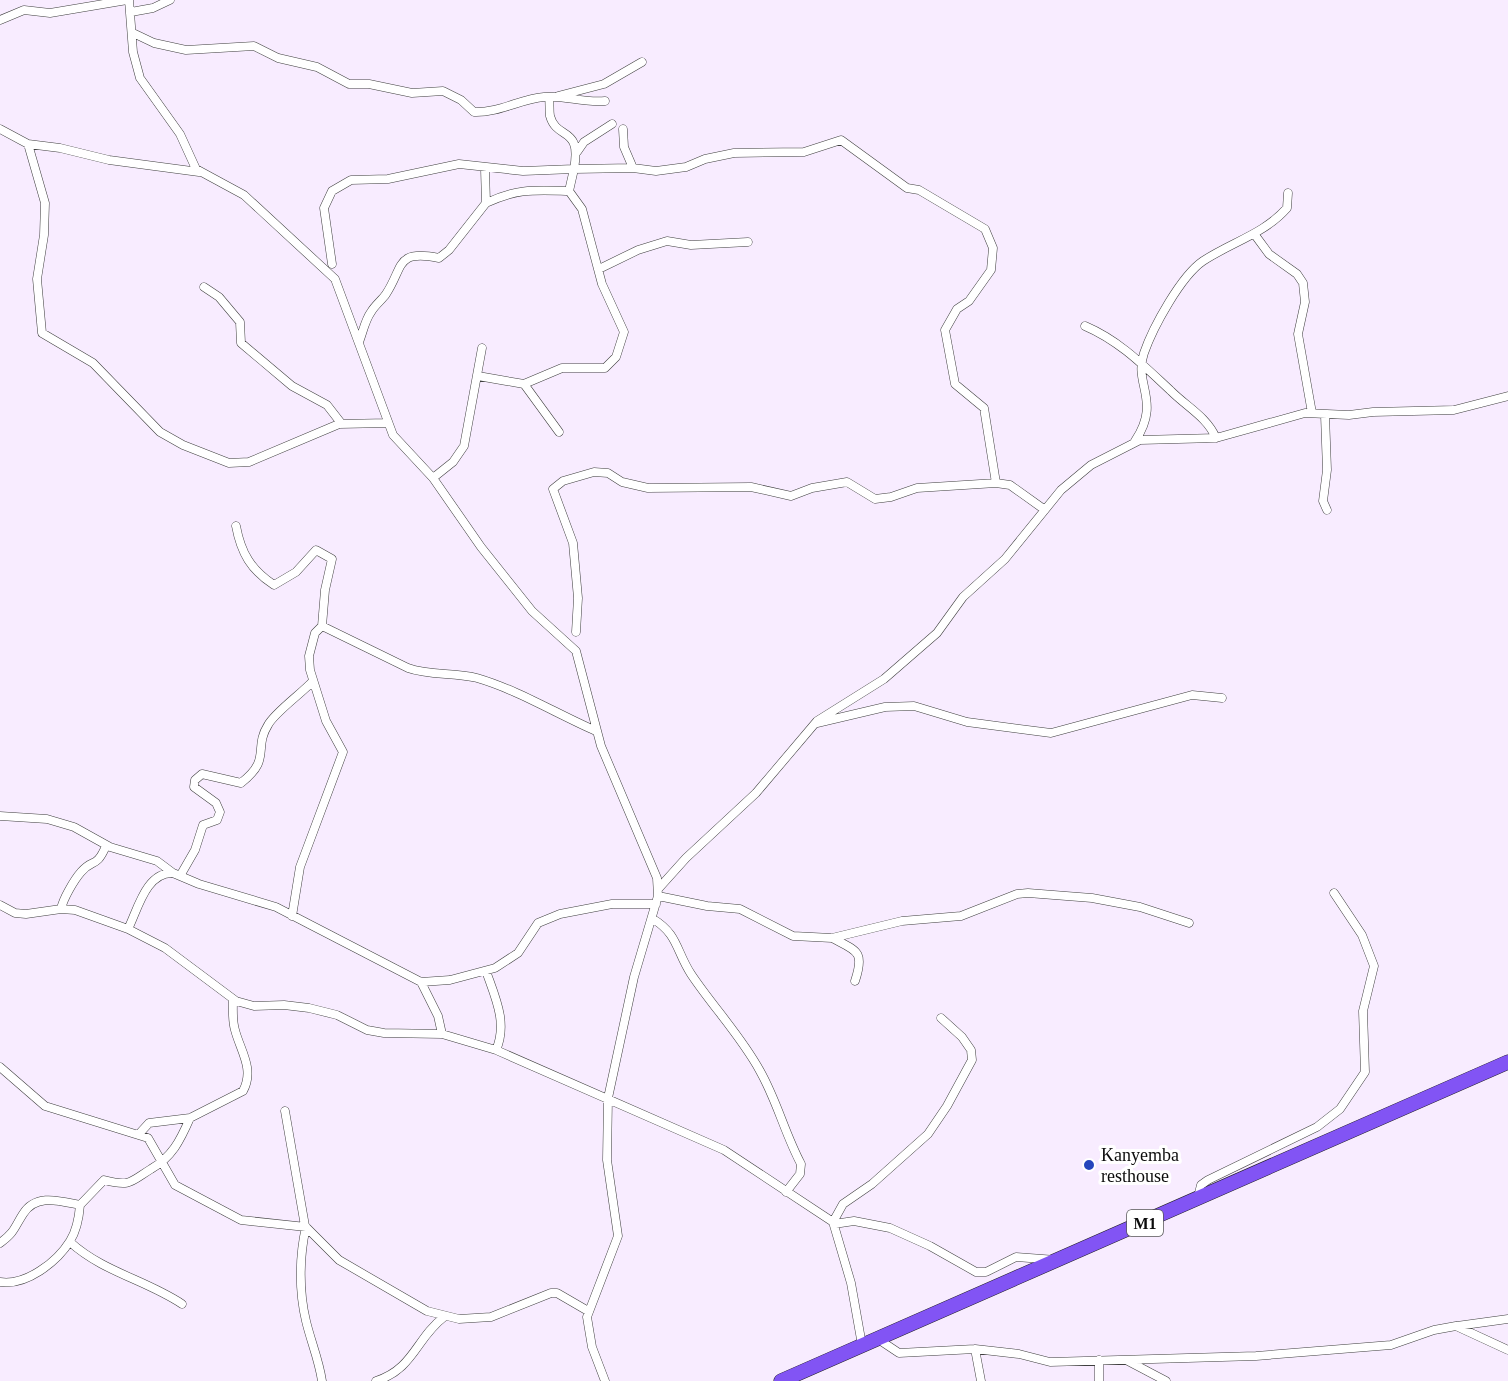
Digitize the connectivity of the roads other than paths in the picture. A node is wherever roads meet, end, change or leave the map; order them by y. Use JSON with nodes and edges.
{"nodes":[{"id":1,"x":128,"y":0,"type":"edge"},
{"id":2,"x":170,"y":0,"type":"edge"},
{"id":3,"x":131,"y":12,"type":"junction"},
{"id":4,"x":0,"y":20,"type":"edge"},
{"id":5,"x":133,"y":33,"type":"junction"},
{"id":6,"x":642,"y":62,"type":"dead end"},
{"id":7,"x":554,"y":96,"type":"junction"},
{"id":8,"x":605,"y":101,"type":"dead end"},
{"id":9,"x":612,"y":124,"type":"dead end"},
{"id":10,"x":0,"y":129,"type":"edge"},
{"id":11,"x":623,"y":129,"type":"dead end"},
{"id":12,"x":28,"y":144,"type":"junction"},
{"id":13,"x":577,"y":152,"type":"junction"},
{"id":14,"x":633,"y":168,"type":"junction"},
{"id":15,"x":485,"y":169,"type":"junction"},
{"id":16,"x":574,"y":169,"type":"junction"},
{"id":17,"x":199,"y":172,"type":"junction"},
{"id":18,"x":569,"y":191,"type":"junction"},
{"id":19,"x":1288,"y":193,"type":"dead end"},
{"id":20,"x":486,"y":203,"type":"junction"},
{"id":21,"x":1255,"y":235,"type":"junction"},
{"id":22,"x":748,"y":242,"type":"dead end"},
{"id":23,"x":333,"y":264,"type":"dead end"},
{"id":24,"x":599,"y":269,"type":"junction"},
{"id":25,"x":204,"y":287,"type":"dead end"},
{"id":26,"x":1085,"y":326,"type":"dead end"},
{"id":27,"x":360,"y":342,"type":"junction"},
{"id":28,"x":482,"y":348,"type":"dead end"},
{"id":29,"x":1142,"y":364,"type":"junction"},
{"id":30,"x":478,"y":376,"type":"junction"},
{"id":31,"x":524,"y":384,"type":"junction"},
{"id":32,"x":1508,"y":396,"type":"edge"},
{"id":33,"x":1312,"y":413,"type":"junction"},
{"id":34,"x":1325,"y":415,"type":"junction"},
{"id":35,"x":341,"y":423,"type":"junction"},
{"id":36,"x":388,"y":423,"type":"junction"},
{"id":37,"x":559,"y":432,"type":"dead end"},
{"id":38,"x":1216,"y":438,"type":"junction"},
{"id":39,"x":1135,"y":441,"type":"junction"},
{"id":40,"x":433,"y":478,"type":"junction"},
{"id":41,"x":996,"y":483,"type":"junction"},
{"id":42,"x":1045,"y":510,"type":"junction"},
{"id":43,"x":1327,"y":510,"type":"dead end"},
{"id":44,"x":236,"y":526,"type":"dead end"},
{"id":45,"x":322,"y":626,"type":"junction"},
{"id":46,"x":576,"y":632,"type":"dead end"},
{"id":47,"x":313,"y":681,"type":"junction"},
{"id":48,"x":1222,"y":698,"type":"dead end"},
{"id":49,"x":813,"y":725,"type":"junction"},
{"id":50,"x":596,"y":731,"type":"junction"},
{"id":51,"x":0,"y":816,"type":"edge"},
{"id":52,"x":106,"y":846,"type":"junction"},
{"id":53,"x":177,"y":874,"type":"junction"},
{"id":54,"x":1334,"y":893,"type":"dead end"},
{"id":55,"x":658,"y":896,"type":"junction"},
{"id":56,"x":0,"y":905,"type":"edge"},
{"id":57,"x":61,"y":909,"type":"junction"},
{"id":58,"x":292,"y":916,"type":"junction"},
{"id":59,"x":652,"y":919,"type":"junction"},
{"id":60,"x":1189,"y":923,"type":"dead end"},
{"id":61,"x":128,"y":929,"type":"junction"},
{"id":62,"x":832,"y":938,"type":"junction"},
{"id":63,"x":486,"y":971,"type":"junction"},
{"id":64,"x":855,"y":981,"type":"dead end"},
{"id":65,"x":421,"y":982,"type":"junction"},
{"id":66,"x":233,"y":1000,"type":"junction"},
{"id":67,"x":941,"y":1018,"type":"dead end"},
{"id":68,"x":442,"y":1034,"type":"junction"},
{"id":69,"x":496,"y":1050,"type":"junction"},
{"id":70,"x":1508,"y":1062,"type":"edge"},
{"id":71,"x":0,"y":1067,"type":"edge"},
{"id":72,"x":608,"y":1098,"type":"junction"},
{"id":73,"x":285,"y":1111,"type":"dead end"},
{"id":74,"x":190,"y":1118,"type":"junction"},
{"id":75,"x":139,"y":1134,"type":"junction"},
{"id":76,"x":163,"y":1163,"type":"junction"},
{"id":77,"x":786,"y":1192,"type":"junction"},
{"id":78,"x":1198,"y":1199,"type":"junction"},
{"id":79,"x":80,"y":1205,"type":"junction"},
{"id":80,"x":833,"y":1223,"type":"junction"},
{"id":81,"x":305,"y":1227,"type":"junction"},
{"id":82,"x":70,"y":1242,"type":"junction"},
{"id":83,"x":0,"y":1243,"type":"edge"},
{"id":84,"x":1060,"y":1261,"type":"junction"},
{"id":85,"x":0,"y":1282,"type":"edge"},
{"id":86,"x":182,"y":1304,"type":"dead end"},
{"id":87,"x":588,"y":1311,"type":"junction"},
{"id":88,"x":444,"y":1317,"type":"junction"},
{"id":89,"x":1508,"y":1319,"type":"edge"},
{"id":90,"x":1456,"y":1326,"type":"junction"},
{"id":91,"x":878,"y":1339,"type":"junction"},
{"id":92,"x":862,"y":1345,"type":"junction"},
{"id":93,"x":975,"y":1349,"type":"junction"},
{"id":94,"x":1508,"y":1350,"type":"edge"},
{"id":95,"x":1099,"y":1360,"type":"junction"},
{"id":96,"x":1127,"y":1360,"type":"junction"},
{"id":97,"x":322,"y":1381,"type":"edge"},
{"id":98,"x":376,"y":1381,"type":"edge"},
{"id":99,"x":605,"y":1381,"type":"edge"},
{"id":100,"x":781,"y":1381,"type":"edge"},
{"id":101,"x":981,"y":1381,"type":"edge"},
{"id":102,"x":1100,"y":1381,"type":"edge"},
{"id":103,"x":1166,"y":1381,"type":"edge"}],
"edges":[{"from":1,"to":3,"type":"street"},
{"from":1,"to":4,"type":"street"},
{"from":2,"to":3,"type":"street"},
{"from":3,"to":5,"type":"street"},
{"from":5,"to":7,"type":"street"},
{"from":5,"to":17,"type":"street"},
{"from":6,"to":7,"type":"street"},
{"from":7,"to":8,"type":"street"},
{"from":7,"to":13,"type":"street"},
{"from":9,"to":13,"type":"street"},
{"from":10,"to":12,"type":"street"},
{"from":11,"to":14,"type":"street"},
{"from":12,"to":17,"type":"street"},
{"from":12,"to":35,"type":"street"},
{"from":13,"to":16,"type":"street"},
{"from":14,"to":16,"type":"street"},
{"from":14,"to":41,"type":"street"},
{"from":15,"to":16,"type":"street"},
{"from":15,"to":20,"type":"street"},
{"from":15,"to":23,"type":"street"},
{"from":16,"to":18,"type":"street"},
{"from":17,"to":27,"type":"street"},
{"from":18,"to":20,"type":"street"},
{"from":18,"to":24,"type":"street"},
{"from":19,"to":21,"type":"street"},
{"from":20,"to":27,"type":"street"},
{"from":21,"to":29,"type":"street"},
{"from":21,"to":33,"type":"street"},
{"from":22,"to":24,"type":"street"},
{"from":24,"to":31,"type":"street"},
{"from":25,"to":35,"type":"street"},
{"from":26,"to":29,"type":"street"},
{"from":27,"to":36,"type":"street"},
{"from":28,"to":30,"type":"street"},
{"from":29,"to":38,"type":"street"},
{"from":29,"to":39,"type":"street"},
{"from":30,"to":31,"type":"street"},
{"from":30,"to":40,"type":"street"},
{"from":31,"to":37,"type":"street"},
{"from":32,"to":34,"type":"street"},
{"from":33,"to":34,"type":"street"},
{"from":33,"to":38,"type":"street"},
{"from":34,"to":43,"type":"street"},
{"from":35,"to":36,"type":"street"},
{"from":36,"to":40,"type":"street"},
{"from":38,"to":39,"type":"street"},
{"from":39,"to":42,"type":"street"},
{"from":40,"to":50,"type":"street"},
{"from":41,"to":42,"type":"street"},
{"from":41,"to":46,"type":"street"},
{"from":42,"to":49,"type":"street"},
{"from":44,"to":45,"type":"street"},
{"from":45,"to":47,"type":"street"},
{"from":45,"to":50,"type":"street"},
{"from":47,"to":53,"type":"street"},
{"from":47,"to":58,"type":"street"},
{"from":48,"to":49,"type":"street"},
{"from":49,"to":55,"type":"street"},
{"from":50,"to":55,"type":"street"},
{"from":51,"to":52,"type":"street"},
{"from":52,"to":53,"type":"street"},
{"from":52,"to":57,"type":"street"},
{"from":53,"to":58,"type":"street"},
{"from":53,"to":61,"type":"street"},
{"from":54,"to":78,"type":"street"},
{"from":55,"to":59,"type":"street"},
{"from":55,"to":62,"type":"street"},
{"from":55,"to":63,"type":"street"},
{"from":56,"to":57,"type":"street"},
{"from":57,"to":61,"type":"street"},
{"from":58,"to":65,"type":"street"},
{"from":59,"to":72,"type":"street"},
{"from":59,"to":77,"type":"street"},
{"from":60,"to":62,"type":"street"},
{"from":61,"to":66,"type":"street"},
{"from":62,"to":64,"type":"street"},
{"from":63,"to":65,"type":"street"},
{"from":63,"to":69,"type":"street"},
{"from":65,"to":68,"type":"street"},
{"from":66,"to":68,"type":"street"},
{"from":66,"to":74,"type":"street"},
{"from":67,"to":80,"type":"street"},
{"from":68,"to":69,"type":"street"},
{"from":69,"to":72,"type":"street"},
{"from":70,"to":78,"type":"highway","number":"M1"},
{"from":71,"to":75,"type":"street"},
{"from":72,"to":77,"type":"street"},
{"from":72,"to":87,"type":"street"},
{"from":73,"to":81,"type":"street"},
{"from":74,"to":75,"type":"street"},
{"from":74,"to":76,"type":"street"},
{"from":75,"to":76,"type":"street"},
{"from":76,"to":79,"type":"street"},
{"from":76,"to":81,"type":"street"},
{"from":77,"to":80,"type":"street"},
{"from":78,"to":84,"type":"highway","number":"M1"},
{"from":79,"to":82,"type":"street"},
{"from":79,"to":83,"type":"street"},
{"from":80,"to":84,"type":"street"},
{"from":80,"to":92,"type":"street"},
{"from":81,"to":88,"type":"street"},
{"from":81,"to":97,"type":"street"},
{"from":82,"to":85,"type":"street"},
{"from":82,"to":86,"type":"street"},
{"from":84,"to":91,"type":"highway","number":"M1"},
{"from":87,"to":88,"type":"street"},
{"from":87,"to":99,"type":"street"},
{"from":88,"to":98,"type":"street"},
{"from":89,"to":90,"type":"street"},
{"from":90,"to":94,"type":"street"},
{"from":90,"to":96,"type":"street"},
{"from":91,"to":92,"type":"highway","number":"M1"},
{"from":91,"to":93,"type":"street"},
{"from":92,"to":100,"type":"highway","number":"M1"},
{"from":93,"to":95,"type":"street"},
{"from":93,"to":101,"type":"street"},
{"from":95,"to":96,"type":"street"},
{"from":95,"to":102,"type":"street"},
{"from":96,"to":103,"type":"street"}]}
